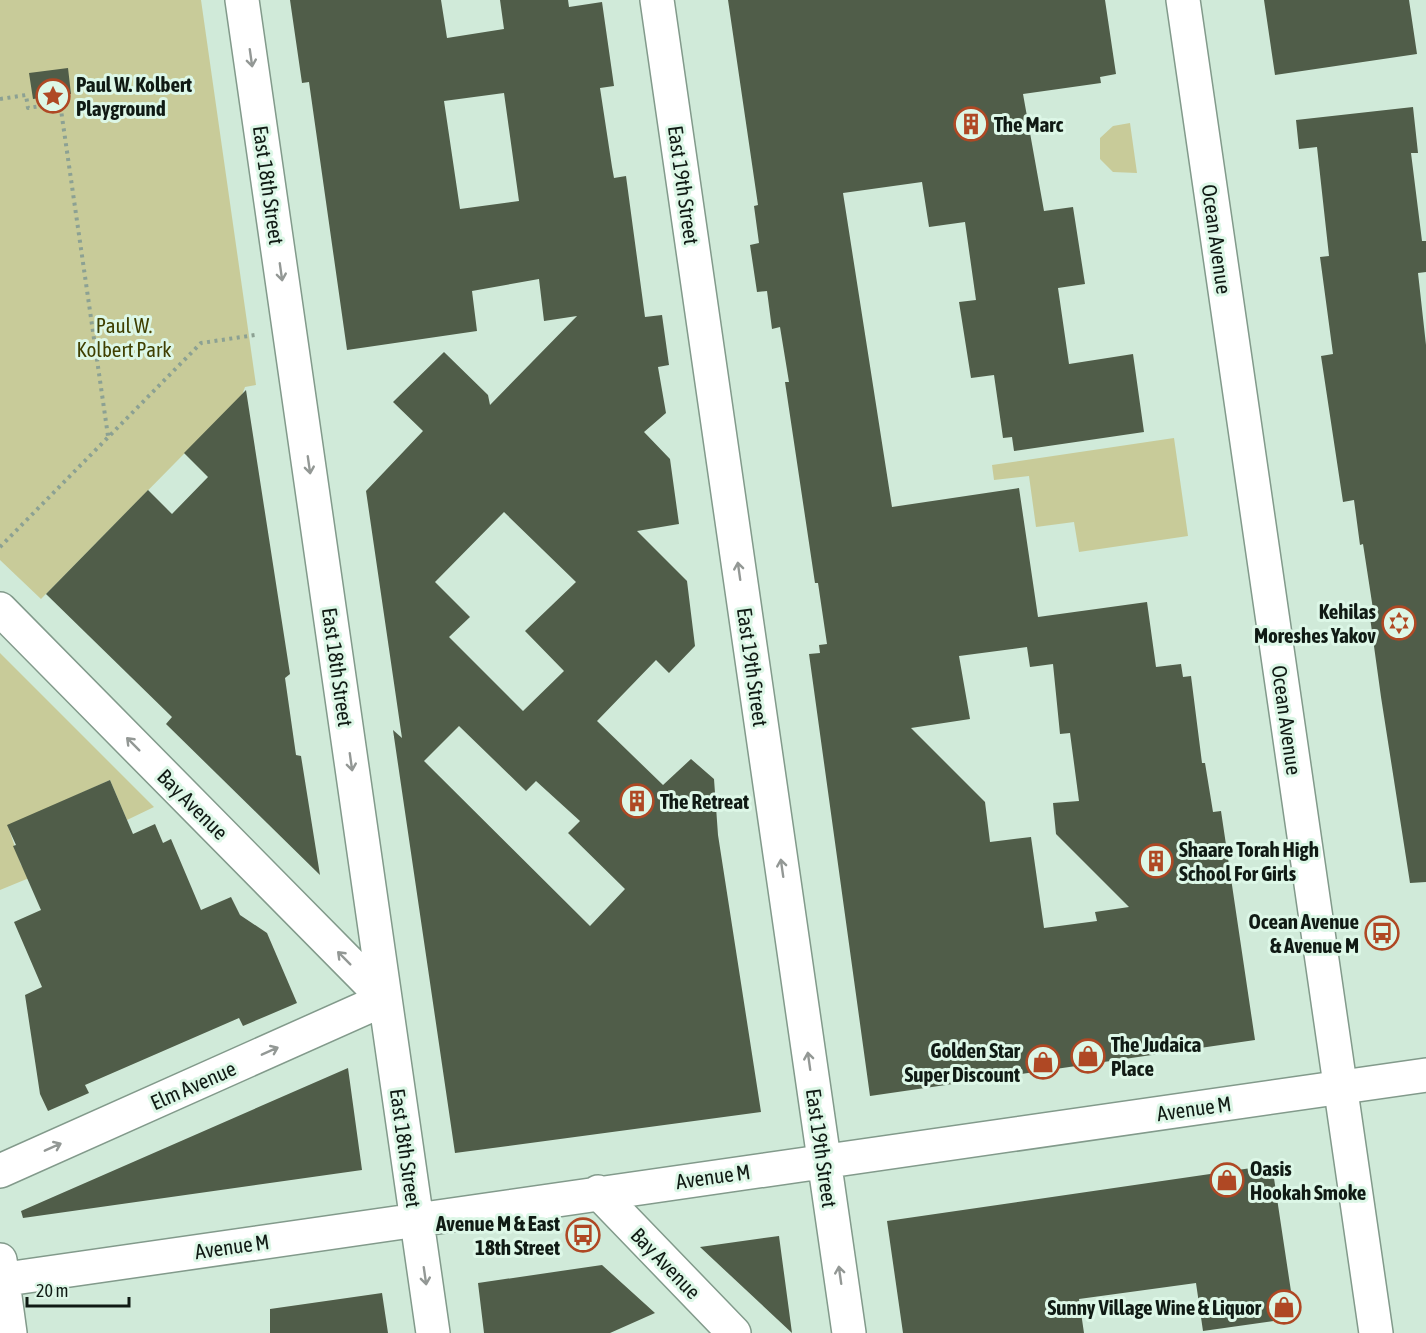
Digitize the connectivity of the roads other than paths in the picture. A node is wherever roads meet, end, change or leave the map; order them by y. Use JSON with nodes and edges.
{"nodes":[{"id":1,"x":242,"y":0,"type":"edge"},
{"id":2,"x":657,"y":0,"type":"edge"},
{"id":3,"x":1183,"y":0,"type":"edge"},
{"id":4,"x":0,"y":609,"type":"edge"},
{"id":5,"x":385,"y":999,"type":"junction"},
{"id":6,"x":1426,"y":1075,"type":"edge"},
{"id":7,"x":1339,"y":1087,"type":"junction"},
{"id":8,"x":824,"y":1161,"type":"junction"},
{"id":9,"x":0,"y":1171,"type":"edge"},
{"id":10,"x":598,"y":1192,"type":"junction"},
{"id":11,"x":417,"y":1219,"type":"junction"},
{"id":12,"x":1,"y":1273,"type":"edge"},
{"id":13,"x":10,"y":1333,"type":"edge"},
{"id":14,"x":434,"y":1333,"type":"edge"},
{"id":15,"x":734,"y":1333,"type":"edge"},
{"id":16,"x":849,"y":1333,"type":"edge"},
{"id":17,"x":1376,"y":1333,"type":"edge"}],
"edges":[{"from":1,"to":5,"type":"street","name":"East 18th Street","one_way":true},
{"from":8,"to":2,"type":"street","name":"East 19th Street","one_way":true},
{"from":3,"to":7,"type":"street","name":"Ocean Avenue"},
{"from":5,"to":4,"type":"street","name":"Bay Avenue","one_way":true},
{"from":9,"to":5,"type":"street","name":"Elm Avenue","one_way":true},
{"from":5,"to":11,"type":"street","name":"East 18th Street"},
{"from":6,"to":7,"type":"street","name":"Avenue M"},
{"from":7,"to":8,"type":"street","name":"Avenue M"},
{"from":7,"to":17,"type":"street","name":"Ocean Avenue"},
{"from":8,"to":10,"type":"street","name":"Avenue M"},
{"from":16,"to":8,"type":"street","name":"East 19th Street","one_way":true},
{"from":10,"to":11,"type":"street","name":"Avenue M"},
{"from":10,"to":15,"type":"street","name":"Bay Avenue"},
{"from":11,"to":12,"type":"street","name":"Avenue M"},
{"from":11,"to":14,"type":"street","name":"East 18th Street","one_way":true},
{"from":12,"to":13,"type":"street"}]}
